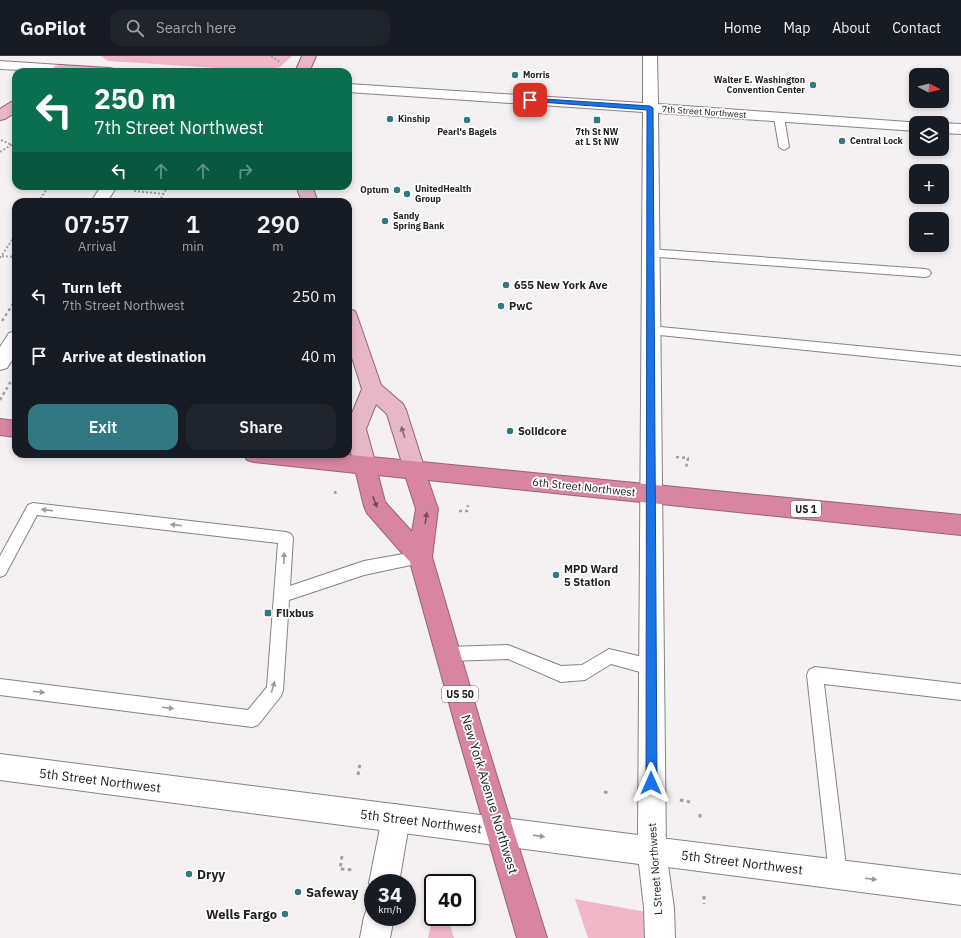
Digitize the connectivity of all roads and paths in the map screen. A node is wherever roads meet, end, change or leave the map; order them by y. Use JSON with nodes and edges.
{"nodes":[{"id":1,"x":70,"y":56,"type":"edge"},
{"id":2,"x":271,"y":56,"type":"edge"},
{"id":3,"x":309,"y":56,"type":"edge"},
{"id":4,"x":650,"y":56,"type":"edge"},
{"id":5,"x":281,"y":64,"type":"dead end"},
{"id":6,"x":0,"y":65,"type":"edge"},
{"id":7,"x":35,"y":68,"type":"edge"},
{"id":8,"x":60,"y":68,"type":"edge"},
{"id":9,"x":304,"y":68,"type":"edge"},
{"id":10,"x":352,"y":88,"type":"edge"},
{"id":11,"x":12,"y":108,"type":"edge"},
{"id":12,"x":650,"y":108,"type":"junction"},
{"id":13,"x":0,"y":116,"type":"edge"},
{"id":14,"x":780,"y":117,"type":"junction"},
{"id":15,"x":909,"y":126,"type":"edge"},
{"id":16,"x":949,"y":128,"type":"edge"},
{"id":17,"x":961,"y":129,"type":"edge"},
{"id":18,"x":1,"y":140,"type":"edge"},
{"id":19,"x":12,"y":145,"type":"joint"},
{"id":20,"x":784,"y":147,"type":"dead end"},
{"id":21,"x":0,"y":152,"type":"edge"},
{"id":22,"x":166,"y":190,"type":"edge"},
{"id":23,"x":134,"y":191,"type":"dead end"},
{"id":24,"x":164,"y":194,"type":"junction"},
{"id":25,"x":162,"y":198,"type":"edge"},
{"id":26,"x":12,"y":240,"type":"edge"},
{"id":27,"x":650,"y":253,"type":"junction"},
{"id":28,"x":1,"y":257,"type":"edge"},
{"id":29,"x":12,"y":257,"type":"edge"},
{"id":30,"x":925,"y":273,"type":"dead end"},
{"id":31,"x":12,"y":305,"type":"edge"},
{"id":32,"x":0,"y":324,"type":"edge"},
{"id":33,"x":352,"y":328,"type":"edge"},
{"id":34,"x":650,"y":330,"type":"junction"},
{"id":35,"x":12,"y":344,"type":"edge"},
{"id":36,"x":961,"y":361,"type":"edge"},
{"id":37,"x":0,"y":364,"type":"edge"},
{"id":38,"x":12,"y":380,"type":"edge"},
{"id":39,"x":372,"y":389,"type":"junction"},
{"id":40,"x":0,"y":400,"type":"edge"},
{"id":41,"x":0,"y":427,"type":"edge"},
{"id":42,"x":12,"y":428,"type":"edge"},
{"id":43,"x":299,"y":458,"type":"edge"},
{"id":44,"x":676,"y":458,"type":"dead end"},
{"id":45,"x":365,"y":464,"type":"junction"},
{"id":46,"x":686,"y":468,"type":"dead end"},
{"id":47,"x":414,"y":470,"type":"junction"},
{"id":48,"x":335,"y":491,"type":"dead end"},
{"id":49,"x":650,"y":494,"type":"junction"},
{"id":50,"x":336,"y":495,"type":"dead end"},
{"id":51,"x":468,"y":505,"type":"dead end"},
{"id":52,"x":459,"y":512,"type":"dead end"},
{"id":53,"x":961,"y":525,"type":"edge"},
{"id":54,"x":420,"y":557,"type":"junction"},
{"id":55,"x":0,"y":570,"type":"edge"},
{"id":56,"x":282,"y":596,"type":"junction"},
{"id":57,"x":449,"y":654,"type":"junction"},
{"id":58,"x":651,"y":667,"type":"junction"},
{"id":59,"x":0,"y":687,"type":"edge"},
{"id":60,"x":961,"y":692,"type":"edge"},
{"id":61,"x":360,"y":764,"type":"dead end"},
{"id":62,"x":0,"y":767,"type":"edge"},
{"id":63,"x":358,"y":775,"type":"dead end"},
{"id":64,"x":604,"y":792,"type":"dead end"},
{"id":65,"x":611,"y":793,"type":"dead end"},
{"id":66,"x":680,"y":800,"type":"dead end"},
{"id":67,"x":690,"y":802,"type":"dead end"},
{"id":68,"x":700,"y":814,"type":"dead end"},
{"id":69,"x":396,"y":818,"type":"junction"},
{"id":70,"x":700,"y":821,"type":"dead end"},
{"id":71,"x":500,"y":831,"type":"junction"},
{"id":72,"x":652,"y":851,"type":"junction"},
{"id":73,"x":342,"y":856,"type":"dead end"},
{"id":74,"x":354,"y":870,"type":"dead end"},
{"id":75,"x":386,"y":874,"type":"edge"},
{"id":76,"x":838,"y":874,"type":"junction"},
{"id":77,"x":961,"y":890,"type":"edge"},
{"id":78,"x":704,"y":896,"type":"dead end"},
{"id":79,"x":704,"y":904,"type":"dead end"},
{"id":80,"x":377,"y":926,"type":"edge"},
{"id":81,"x":375,"y":938,"type":"edge"},
{"id":82,"x":532,"y":938,"type":"edge"},
{"id":83,"x":660,"y":938,"type":"edge"}],
"edges":[{"from":1,"to":8,"type":"main road"},
{"from":2,"to":5,"type":"path"},
{"from":3,"to":9,"type":"main road"},
{"from":4,"to":12,"type":"street","name":"L Street Northwest"},
{"from":6,"to":7,"type":"street"},
{"from":10,"to":12,"type":"street","name":"7th Street Northwest"},
{"from":11,"to":13,"type":"main road"},
{"from":12,"to":14,"type":"street","name":"7th Street Northwest"},
{"from":12,"to":27,"type":"street","name":"L Street Northwest"},
{"from":14,"to":15,"type":"street","name":"7th Street Northwest"},
{"from":14,"to":20,"type":"lane"},
{"from":16,"to":17,"type":"street"},
{"from":18,"to":19,"type":"path"},
{"from":19,"to":21,"type":"path"},
{"from":22,"to":24,"type":"path"},
{"from":23,"to":24,"type":"path"},
{"from":24,"to":25,"type":"path"},
{"from":26,"to":28,"type":"path"},
{"from":27,"to":30,"type":"lane"},
{"from":27,"to":34,"type":"street","name":"L Street Northwest"},
{"from":28,"to":29,"type":"path"},
{"from":31,"to":32,"type":"path"},
{"from":33,"to":39,"type":"main road"},
{"from":34,"to":36,"type":"lane"},
{"from":34,"to":49,"type":"street","name":"L Street Northwest"},
{"from":35,"to":37,"type":"street"},
{"from":38,"to":40,"type":"path"},
{"from":39,"to":45,"type":"main road","name":"New York Avenue Northwest"},
{"from":47,"to":39,"type":"main road","name":"New York Avenue Northwest","one_way":true},
{"from":41,"to":42,"type":"highway"},
{"from":43,"to":45,"type":"highway","name":"6th Street Northwest","number":"US 1"},
{"from":44,"to":46,"type":"path"},
{"from":45,"to":47,"type":"highway","name":"6th Street Northwest","number":"US 1"},
{"from":45,"to":54,"type":"highway","name":"New York Avenue Northwest","number":"US 50","one_way":true},
{"from":47,"to":49,"type":"highway","name":"6th Street Northwest","number":"US 1"},
{"from":54,"to":47,"type":"highway","name":"New York Avenue Northwest","number":"US 50","one_way":true},
{"from":48,"to":50,"type":"path"},
{"from":49,"to":53,"type":"highway","name":"6th Street Northwest","number":"US 1"},
{"from":49,"to":58,"type":"street","name":"L Street Northwest"},
{"from":51,"to":52,"type":"path"},
{"from":54,"to":56,"type":"lane"},
{"from":54,"to":57,"type":"highway","name":"New York Avenue Northwest","number":"US 50"},
{"from":56,"to":55,"type":"lane","one_way":true},
{"from":59,"to":56,"type":"lane","one_way":true},
{"from":57,"to":58,"type":"lane"},
{"from":57,"to":71,"type":"highway","name":"New York Avenue Northwest","number":"US 50"},
{"from":58,"to":72,"type":"street","name":"L Street Northwest"},
{"from":60,"to":76,"type":"lane"},
{"from":61,"to":63,"type":"path"},
{"from":62,"to":69,"type":"street","name":"5th Street Northwest"},
{"from":64,"to":65,"type":"path"},
{"from":66,"to":67,"type":"path"},
{"from":68,"to":70,"type":"path"},
{"from":69,"to":71,"type":"street","name":"5th Street Northwest"},
{"from":69,"to":75,"type":"street"},
{"from":71,"to":72,"type":"street","name":"5th Street Northwest","one_way":true},
{"from":71,"to":82,"type":"highway","name":"New York Avenue Northwest","number":"US 50"},
{"from":72,"to":76,"type":"street","name":"5th Street Northwest"},
{"from":72,"to":83,"type":"street","name":"L Street Northwest"},
{"from":73,"to":74,"type":"path"},
{"from":76,"to":77,"type":"street","name":"5th Street Northwest","one_way":true},
{"from":78,"to":79,"type":"path"},
{"from":80,"to":81,"type":"street"}]}
